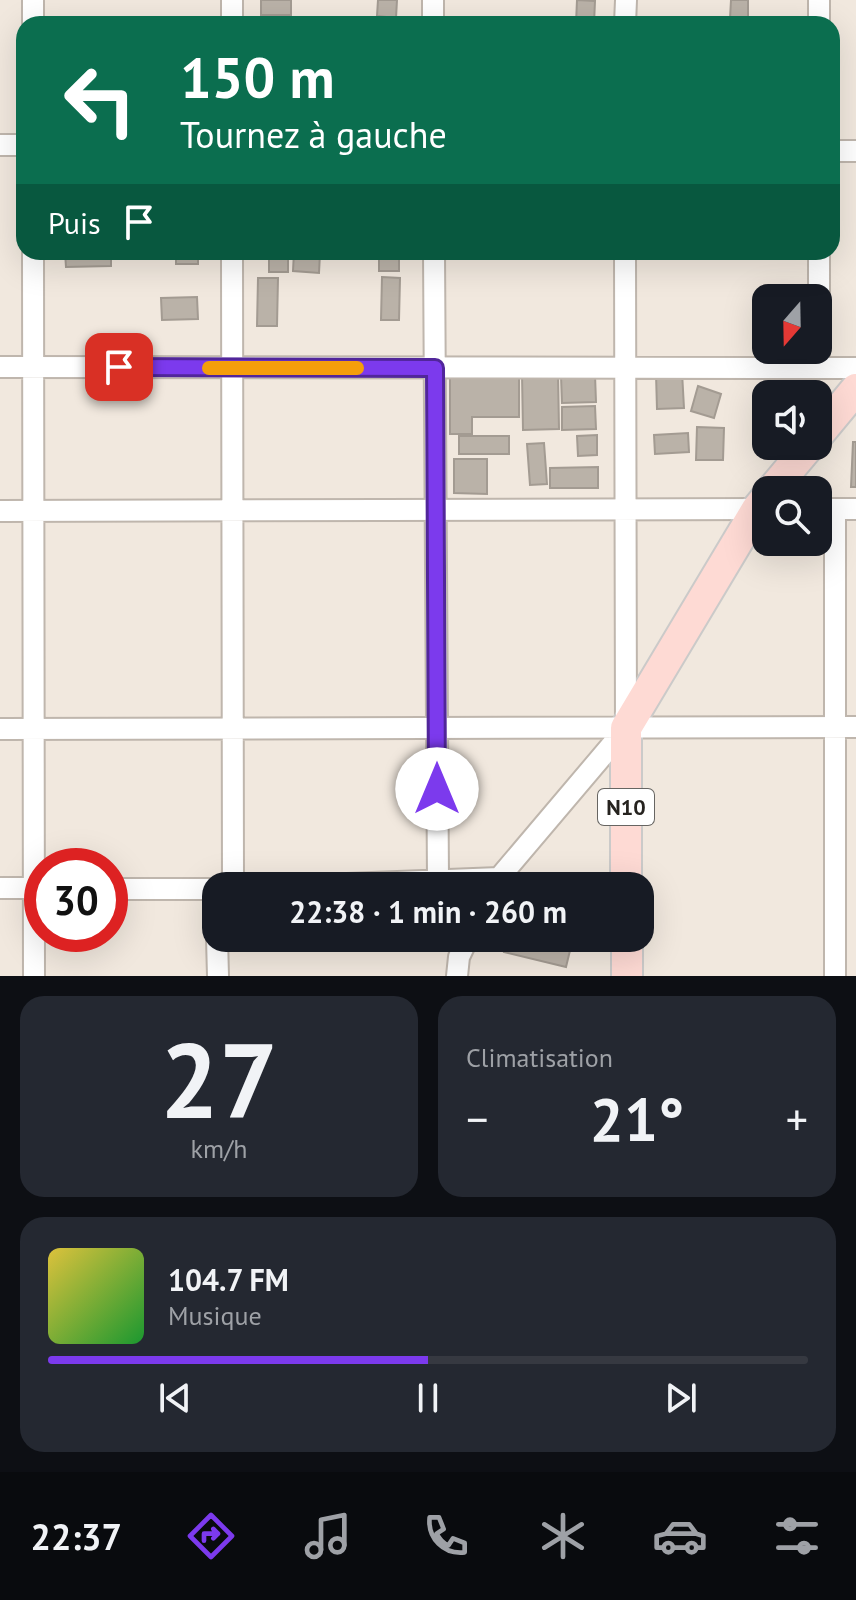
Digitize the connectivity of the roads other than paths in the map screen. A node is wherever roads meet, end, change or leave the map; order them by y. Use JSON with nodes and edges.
{"nodes":[{"id":1,"x":33,"y":260,"type":"edge"},
{"id":2,"x":232,"y":260,"type":"edge"},
{"id":3,"x":434,"y":260,"type":"edge"},
{"id":4,"x":625,"y":260,"type":"edge"},
{"id":5,"x":819,"y":260,"type":"edge"},
{"id":6,"x":0,"y":367,"type":"edge"},
{"id":7,"x":33,"y":367,"type":"junction"},
{"id":8,"x":232,"y":368,"type":"junction"},
{"id":9,"x":435,"y":368,"type":"junction"},
{"id":10,"x":626,"y":368,"type":"junction"},
{"id":11,"x":819,"y":368,"type":"junction"},
{"id":12,"x":856,"y":368,"type":"edge"},
{"id":13,"x":856,"y":389,"type":"edge"},
{"id":14,"x":832,"y":418,"type":"edge"},
{"id":15,"x":798,"y":460,"type":"edge"},
{"id":16,"x":785,"y":476,"type":"edge"},
{"id":17,"x":752,"y":502,"type":"edge"},
{"id":18,"x":626,"y":509,"type":"junction"},
{"id":19,"x":836,"y":509,"type":"edge"},
{"id":20,"x":34,"y":510,"type":"junction"},
{"id":21,"x":233,"y":510,"type":"junction"},
{"id":22,"x":436,"y":510,"type":"junction"},
{"id":23,"x":0,"y":511,"type":"edge"},
{"id":24,"x":752,"y":522,"type":"edge"},
{"id":25,"x":835,"y":727,"type":"junction"},
{"id":26,"x":856,"y":727,"type":"edge"},
{"id":27,"x":233,"y":728,"type":"junction"},
{"id":28,"x":437,"y":728,"type":"junction"},
{"id":29,"x":626,"y":728,"type":"junction"},
{"id":30,"x":0,"y":729,"type":"edge"},
{"id":31,"x":34,"y":729,"type":"junction"},
{"id":32,"x":37,"y":848,"type":"edge"},
{"id":33,"x":233,"y":872,"type":"edge"},
{"id":34,"x":438,"y":872,"type":"edge"},
{"id":35,"x":505,"y":872,"type":"edge"},
{"id":36,"x":626,"y":872,"type":"edge"},
{"id":37,"x":0,"y":888,"type":"edge"},
{"id":38,"x":24,"y":888,"type":"edge"},
{"id":39,"x":128,"y":889,"type":"edge"},
{"id":40,"x":202,"y":889,"type":"edge"},
{"id":41,"x":35,"y":952,"type":"edge"},
{"id":42,"x":217,"y":952,"type":"edge"},
{"id":43,"x":461,"y":952,"type":"edge"},
{"id":44,"x":627,"y":952,"type":"edge"},
{"id":45,"x":34,"y":976,"type":"edge"},
{"id":46,"x":218,"y":976,"type":"edge"},
{"id":47,"x":457,"y":976,"type":"edge"},
{"id":48,"x":627,"y":976,"type":"edge"},
{"id":49,"x":835,"y":976,"type":"edge"}],
"edges":[{"from":1,"to":7,"type":"street"},
{"from":2,"to":8,"type":"street"},
{"from":3,"to":9,"type":"street"},
{"from":4,"to":10,"type":"street"},
{"from":5,"to":11,"type":"street"},
{"from":6,"to":7,"type":"street"},
{"from":7,"to":8,"type":"street"},
{"from":7,"to":20,"type":"street"},
{"from":8,"to":9,"type":"street"},
{"from":8,"to":21,"type":"street"},
{"from":9,"to":10,"type":"street"},
{"from":9,"to":22,"type":"street"},
{"from":10,"to":11,"type":"street"},
{"from":10,"to":18,"type":"street"},
{"from":11,"to":12,"type":"street"},
{"from":13,"to":14,"type":"main road"},
{"from":15,"to":16,"type":"main road"},
{"from":17,"to":18,"type":"street"},
{"from":18,"to":22,"type":"street"},
{"from":18,"to":29,"type":"street"},
{"from":19,"to":25,"type":"street"},
{"from":20,"to":21,"type":"street"},
{"from":20,"to":23,"type":"street"},
{"from":20,"to":31,"type":"street"},
{"from":21,"to":22,"type":"street"},
{"from":21,"to":27,"type":"street"},
{"from":22,"to":28,"type":"street"},
{"from":24,"to":29,"type":"main road"},
{"from":25,"to":26,"type":"street"},
{"from":25,"to":29,"type":"street"},
{"from":25,"to":49,"type":"street"},
{"from":27,"to":28,"type":"street"},
{"from":27,"to":31,"type":"street"},
{"from":27,"to":33,"type":"street"},
{"from":28,"to":29,"type":"street"},
{"from":28,"to":34,"type":"street"},
{"from":29,"to":35,"type":"street"},
{"from":29,"to":36,"type":"main road","number":"N10"},
{"from":30,"to":31,"type":"street"},
{"from":31,"to":32,"type":"street"},
{"from":37,"to":38,"type":"street"},
{"from":39,"to":40,"type":"street"},
{"from":41,"to":45,"type":"street"},
{"from":42,"to":46,"type":"street"},
{"from":43,"to":47,"type":"street"},
{"from":44,"to":48,"type":"main road"}]}
